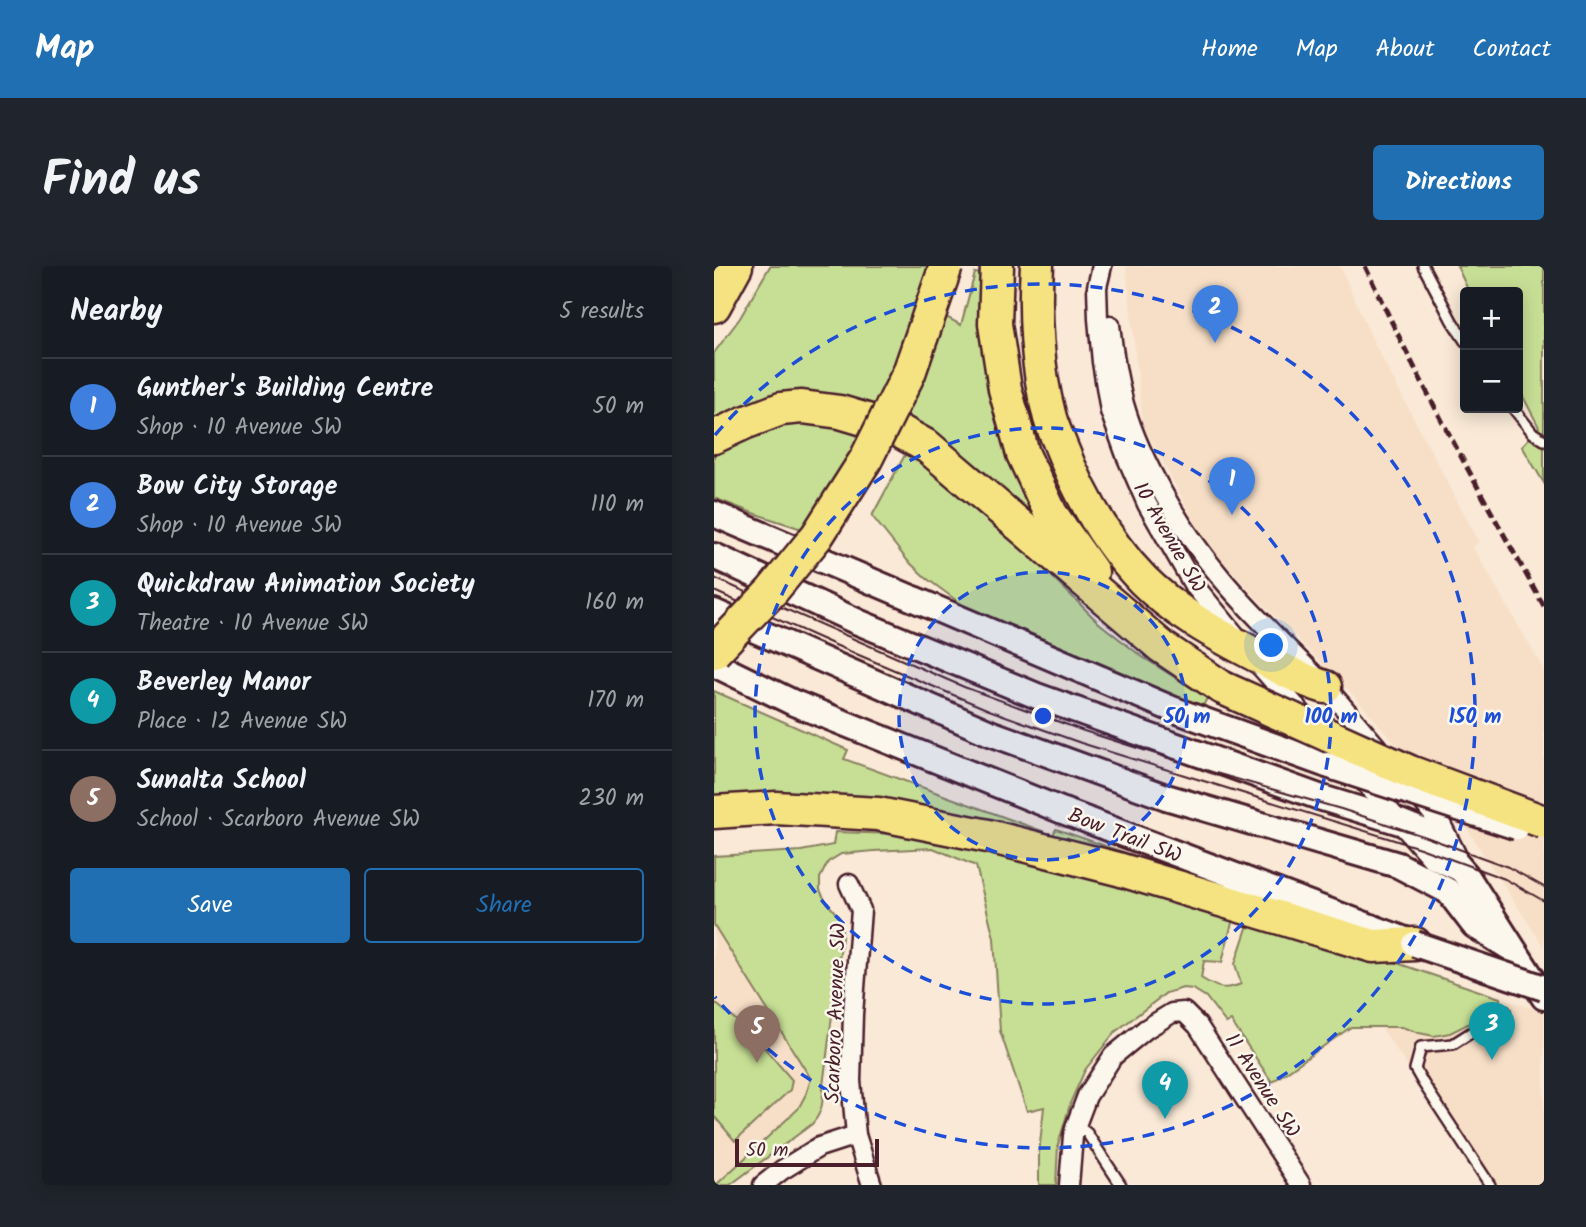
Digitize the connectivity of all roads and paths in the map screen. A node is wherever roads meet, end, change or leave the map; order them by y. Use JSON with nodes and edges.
{"nodes":[{"id":1,"x":736,"y":266,"type":"edge"},
{"id":2,"x":946,"y":266,"type":"edge"},
{"id":3,"x":997,"y":266,"type":"edge"},
{"id":4,"x":1038,"y":266,"type":"edge"},
{"id":5,"x":1102,"y":266,"type":"edge"},
{"id":6,"x":1108,"y":266,"type":"edge"},
{"id":7,"x":1423,"y":266,"type":"edge"},
{"id":8,"x":714,"y":306,"type":"edge"},
{"id":9,"x":1460,"y":333,"type":"edge"},
{"id":10,"x":1517,"y":413,"type":"edge"},
{"id":11,"x":714,"y":438,"type":"edge"},
{"id":12,"x":1544,"y":440,"type":"edge"},
{"id":13,"x":714,"y":514,"type":"edge"},
{"id":14,"x":714,"y":556,"type":"edge"},
{"id":15,"x":714,"y":612,"type":"edge"},
{"id":16,"x":1162,"y":647,"type":"junction"},
{"id":17,"x":1247,"y":650,"type":"junction"},
{"id":18,"x":714,"y":652,"type":"edge"},
{"id":19,"x":714,"y":664,"type":"edge"},
{"id":20,"x":1325,"y":687,"type":"junction"},
{"id":21,"x":1353,"y":769,"type":"junction"},
{"id":22,"x":1322,"y":798,"type":"junction"},
{"id":23,"x":714,"y":813,"type":"edge"},
{"id":24,"x":1400,"y":822,"type":"junction"},
{"id":25,"x":1544,"y":822,"type":"edge"},
{"id":26,"x":1544,"y":836,"type":"edge"},
{"id":27,"x":1439,"y":844,"type":"junction"},
{"id":28,"x":1398,"y":865,"type":"junction"},
{"id":29,"x":849,"y":884,"type":"dead end"},
{"id":30,"x":1415,"y":944,"type":"junction"},
{"id":31,"x":1515,"y":951,"type":"junction"},
{"id":32,"x":1544,"y":988,"type":"edge"},
{"id":33,"x":1544,"y":997,"type":"edge"},
{"id":34,"x":1505,"y":1011,"type":"dead end"},
{"id":35,"x":1076,"y":1125,"type":"junction"},
{"id":36,"x":856,"y":1135,"type":"junction"},
{"id":37,"x":763,"y":1185,"type":"edge"},
{"id":38,"x":872,"y":1185,"type":"edge"},
{"id":39,"x":1069,"y":1185,"type":"edge"},
{"id":40,"x":1121,"y":1185,"type":"edge"},
{"id":41,"x":1301,"y":1185,"type":"edge"},
{"id":42,"x":1490,"y":1185,"type":"edge"}],
"edges":[{"from":1,"to":8,"type":"highway"},
{"from":2,"to":18,"type":"highway","bridge":true},
{"from":3,"to":16,"type":"highway"},
{"from":4,"to":17,"type":"highway"},
{"from":5,"to":17,"type":"street","name":"10 Avenue SW"},
{"from":6,"to":20,"type":"street","name":"10 Avenue SW"},
{"from":7,"to":9,"type":"lane"},
{"from":10,"to":12,"type":"lane"},
{"from":11,"to":16,"type":"highway"},
{"from":13,"to":26,"type":"main road","bridge":true},
{"from":14,"to":22,"type":"main road"},
{"from":15,"to":28,"type":"main road"},
{"from":16,"to":25,"type":"highway","bridge":true},
{"from":17,"to":20,"type":"highway"},
{"from":17,"to":21,"type":"street","name":"10 Avenue SW"},
{"from":19,"to":30,"type":"main road","name":"Bow Trail SW"},
{"from":20,"to":27,"type":"street","name":"10 Avenue SW"},
{"from":21,"to":22,"type":"main road"},
{"from":21,"to":24,"type":"street","name":"10 Avenue SW"},
{"from":22,"to":24,"type":"main road"},
{"from":23,"to":30,"type":"highway"},
{"from":24,"to":27,"type":"main road"},
{"from":27,"to":28,"type":"main road"},
{"from":27,"to":31,"type":"main road"},
{"from":28,"to":31,"type":"main road"},
{"from":29,"to":36,"type":"street","name":"Scarboro Avenue SW"},
{"from":30,"to":32,"type":"main road","name":"Bow Trail SW","bridge":true},
{"from":31,"to":33,"type":"main road"},
{"from":34,"to":42,"type":"lane"},
{"from":35,"to":39,"type":"street"},
{"from":35,"to":40,"type":"lane"},
{"from":35,"to":41,"type":"street","name":"11 Avenue SW"},
{"from":36,"to":37,"type":"street"},
{"from":36,"to":38,"type":"street","name":"Scarboro Avenue SW"}]}
